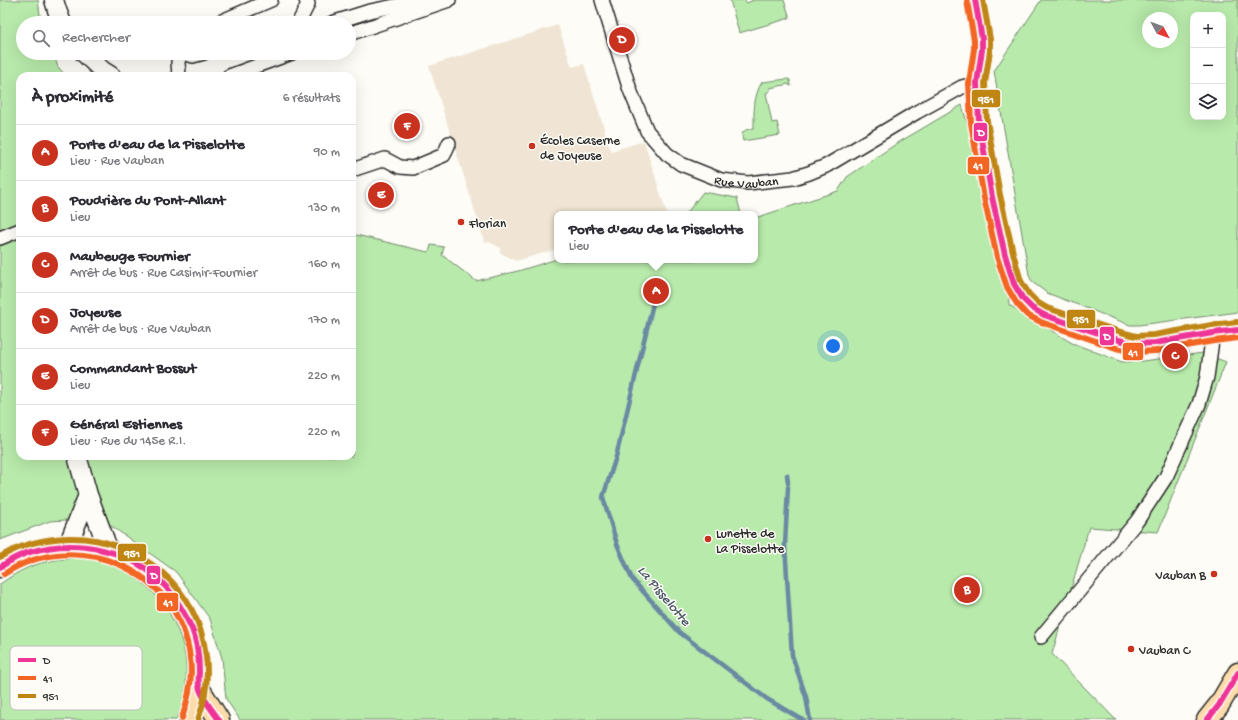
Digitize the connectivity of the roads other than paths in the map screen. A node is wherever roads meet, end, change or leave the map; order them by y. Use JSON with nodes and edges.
{"nodes":[{"id":1,"x":54,"y":0,"type":"edge"},
{"id":2,"x":271,"y":0,"type":"edge"},
{"id":3,"x":306,"y":0,"type":"edge"},
{"id":4,"x":425,"y":0,"type":"edge"},
{"id":5,"x":449,"y":0,"type":"edge"},
{"id":6,"x":602,"y":0,"type":"edge"},
{"id":7,"x":975,"y":0,"type":"edge"},
{"id":8,"x":368,"y":5,"type":"edge"},
{"id":9,"x":59,"y":16,"type":"edge"},
{"id":10,"x":233,"y":16,"type":"edge"},
{"id":11,"x":303,"y":16,"type":"edge"},
{"id":12,"x":346,"y":16,"type":"edge"},
{"id":13,"x":356,"y":32,"type":"edge"},
{"id":14,"x":90,"y":60,"type":"edge"},
{"id":15,"x":179,"y":60,"type":"edge"},
{"id":16,"x":273,"y":60,"type":"edge"},
{"id":17,"x":105,"y":72,"type":"edge"},
{"id":18,"x":179,"y":72,"type":"edge"},
{"id":19,"x":240,"y":72,"type":"edge"},
{"id":20,"x":977,"y":83,"type":"junction"},
{"id":21,"x":449,"y":144,"type":"dead end"},
{"id":22,"x":356,"y":169,"type":"edge"},
{"id":23,"x":16,"y":232,"type":"edge"},
{"id":24,"x":0,"y":238,"type":"edge"},
{"id":25,"x":1238,"y":330,"type":"edge"},
{"id":26,"x":1213,"y":333,"type":"junction"},
{"id":27,"x":78,"y":460,"type":"edge"},
{"id":28,"x":88,"y":495,"type":"junction"},
{"id":29,"x":68,"y":545,"type":"junction"},
{"id":30,"x":109,"y":551,"type":"junction"},
{"id":31,"x":0,"y":567,"type":"edge"},
{"id":32,"x":1041,"y":637,"type":"dead end"},
{"id":33,"x":1238,"y":673,"type":"edge"},
{"id":34,"x":199,"y":688,"type":"junction"},
{"id":35,"x":190,"y":720,"type":"edge"},
{"id":36,"x":219,"y":720,"type":"edge"},
{"id":37,"x":1207,"y":720,"type":"edge"}],
"edges":[{"from":1,"to":9,"type":"main road"},
{"from":2,"to":10,"type":"street"},
{"from":3,"to":11,"type":"street"},
{"from":4,"to":8,"type":"street"},
{"from":5,"to":13,"type":"street"},
{"from":6,"to":20,"type":"street","name":"Rue Vauban"},
{"from":7,"to":20,"type":"main road"},
{"from":8,"to":12,"type":"street"},
{"from":14,"to":17,"type":"main road"},
{"from":15,"to":18,"type":"street"},
{"from":16,"to":19,"type":"street"},
{"from":20,"to":26,"type":"main road"},
{"from":21,"to":22,"type":"street"},
{"from":23,"to":24,"type":"street"},
{"from":25,"to":26,"type":"main road"},
{"from":26,"to":32,"type":"street"},
{"from":27,"to":28,"type":"main road"},
{"from":28,"to":29,"type":"main road"},
{"from":28,"to":30,"type":"main road"},
{"from":29,"to":30,"type":"main road"},
{"from":29,"to":31,"type":"main road"},
{"from":30,"to":34,"type":"main road"},
{"from":33,"to":37,"type":"main road"},
{"from":34,"to":35,"type":"main road"},
{"from":34,"to":36,"type":"main road"}]}
